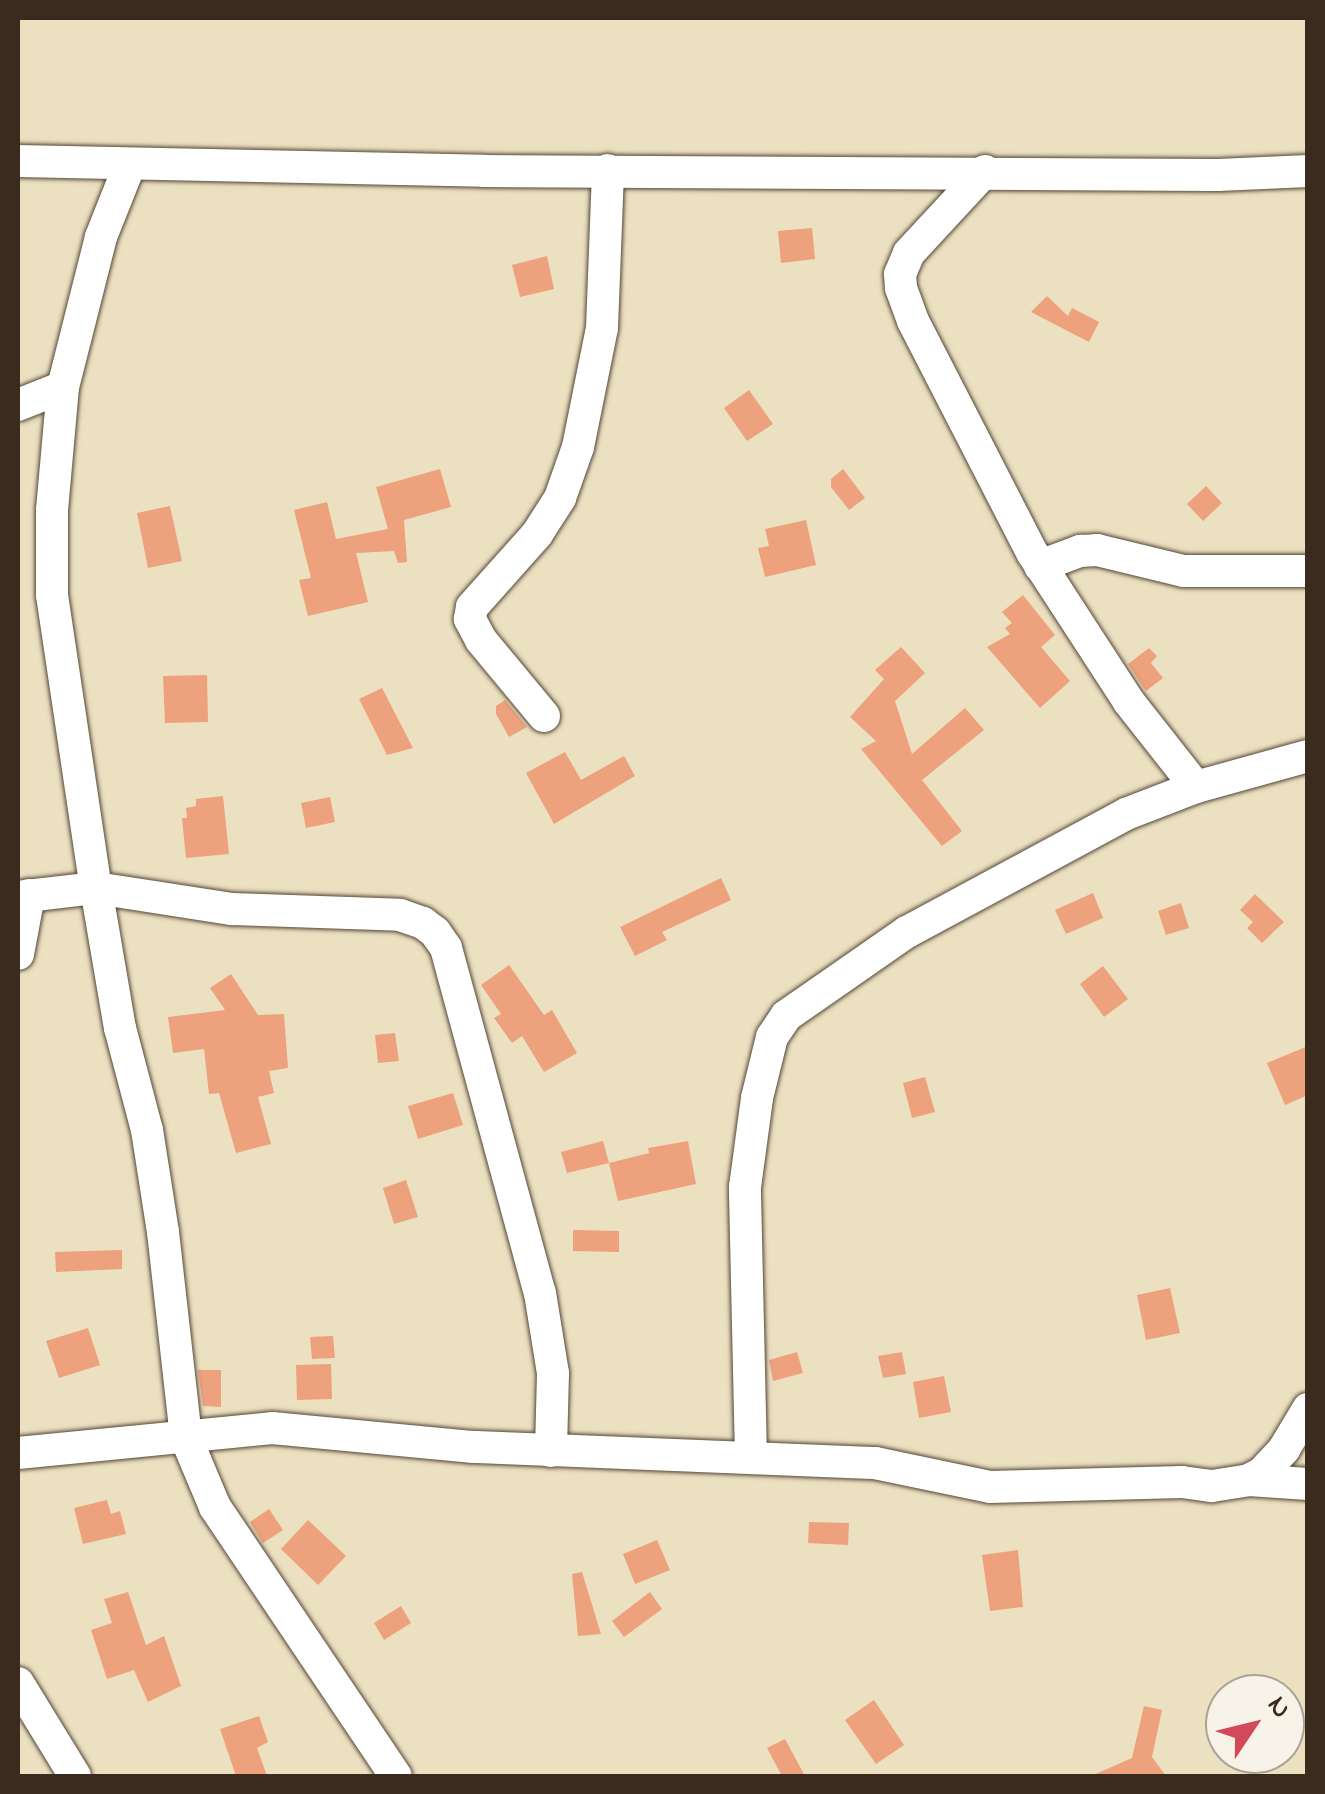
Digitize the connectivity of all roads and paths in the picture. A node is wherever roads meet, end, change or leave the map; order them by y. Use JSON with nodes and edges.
{"nodes":[{"id":1,"x":18,"y":161,"type":"edge"},
{"id":2,"x":130,"y":164,"type":"junction"},
{"id":3,"x":608,"y":170,"type":"junction"},
{"id":4,"x":985,"y":171,"type":"junction"},
{"id":5,"x":1308,"y":171,"type":"edge"},
{"id":6,"x":63,"y":387,"type":"junction"},
{"id":7,"x":18,"y":405,"type":"edge"},
{"id":8,"x":1040,"y":566,"type":"junction"},
{"id":9,"x":1308,"y":571,"type":"edge"},
{"id":10,"x":544,"y":716,"type":"dead end"},
{"id":11,"x":1308,"y":756,"type":"edge"},
{"id":12,"x":1196,"y":787,"type":"junction"},
{"id":13,"x":96,"y":888,"type":"junction"},
{"id":14,"x":23,"y":896,"type":"edge"},
{"id":15,"x":18,"y":954,"type":"edge"},
{"id":16,"x":1308,"y":1409,"type":"edge"},
{"id":17,"x":186,"y":1438,"type":"junction"},
{"id":18,"x":552,"y":1451,"type":"junction"},
{"id":19,"x":18,"y":1453,"type":"edge"},
{"id":20,"x":750,"y":1458,"type":"junction"},
{"id":21,"x":1249,"y":1480,"type":"junction"},
{"id":22,"x":1308,"y":1484,"type":"edge"},
{"id":23,"x":18,"y":1683,"type":"edge"},
{"id":24,"x":75,"y":1776,"type":"edge"},
{"id":25,"x":396,"y":1776,"type":"edge"}],
"edges":[{"from":1,"to":2,"type":"street"},
{"from":2,"to":3,"type":"street"},
{"from":2,"to":6,"type":"street"},
{"from":3,"to":4,"type":"street"},
{"from":3,"to":10,"type":"street"},
{"from":4,"to":5,"type":"street"},
{"from":4,"to":8,"type":"street"},
{"from":6,"to":7,"type":"street"},
{"from":6,"to":13,"type":"street"},
{"from":8,"to":9,"type":"street"},
{"from":8,"to":12,"type":"street"},
{"from":11,"to":12,"type":"street"},
{"from":12,"to":20,"type":"street"},
{"from":13,"to":14,"type":"street"},
{"from":13,"to":17,"type":"street"},
{"from":13,"to":18,"type":"street"},
{"from":14,"to":15,"type":"street"},
{"from":16,"to":21,"type":"street"},
{"from":17,"to":18,"type":"street"},
{"from":17,"to":19,"type":"street"},
{"from":17,"to":25,"type":"street"},
{"from":18,"to":20,"type":"street"},
{"from":20,"to":21,"type":"street"},
{"from":21,"to":22,"type":"street"},
{"from":23,"to":24,"type":"street"}]}
